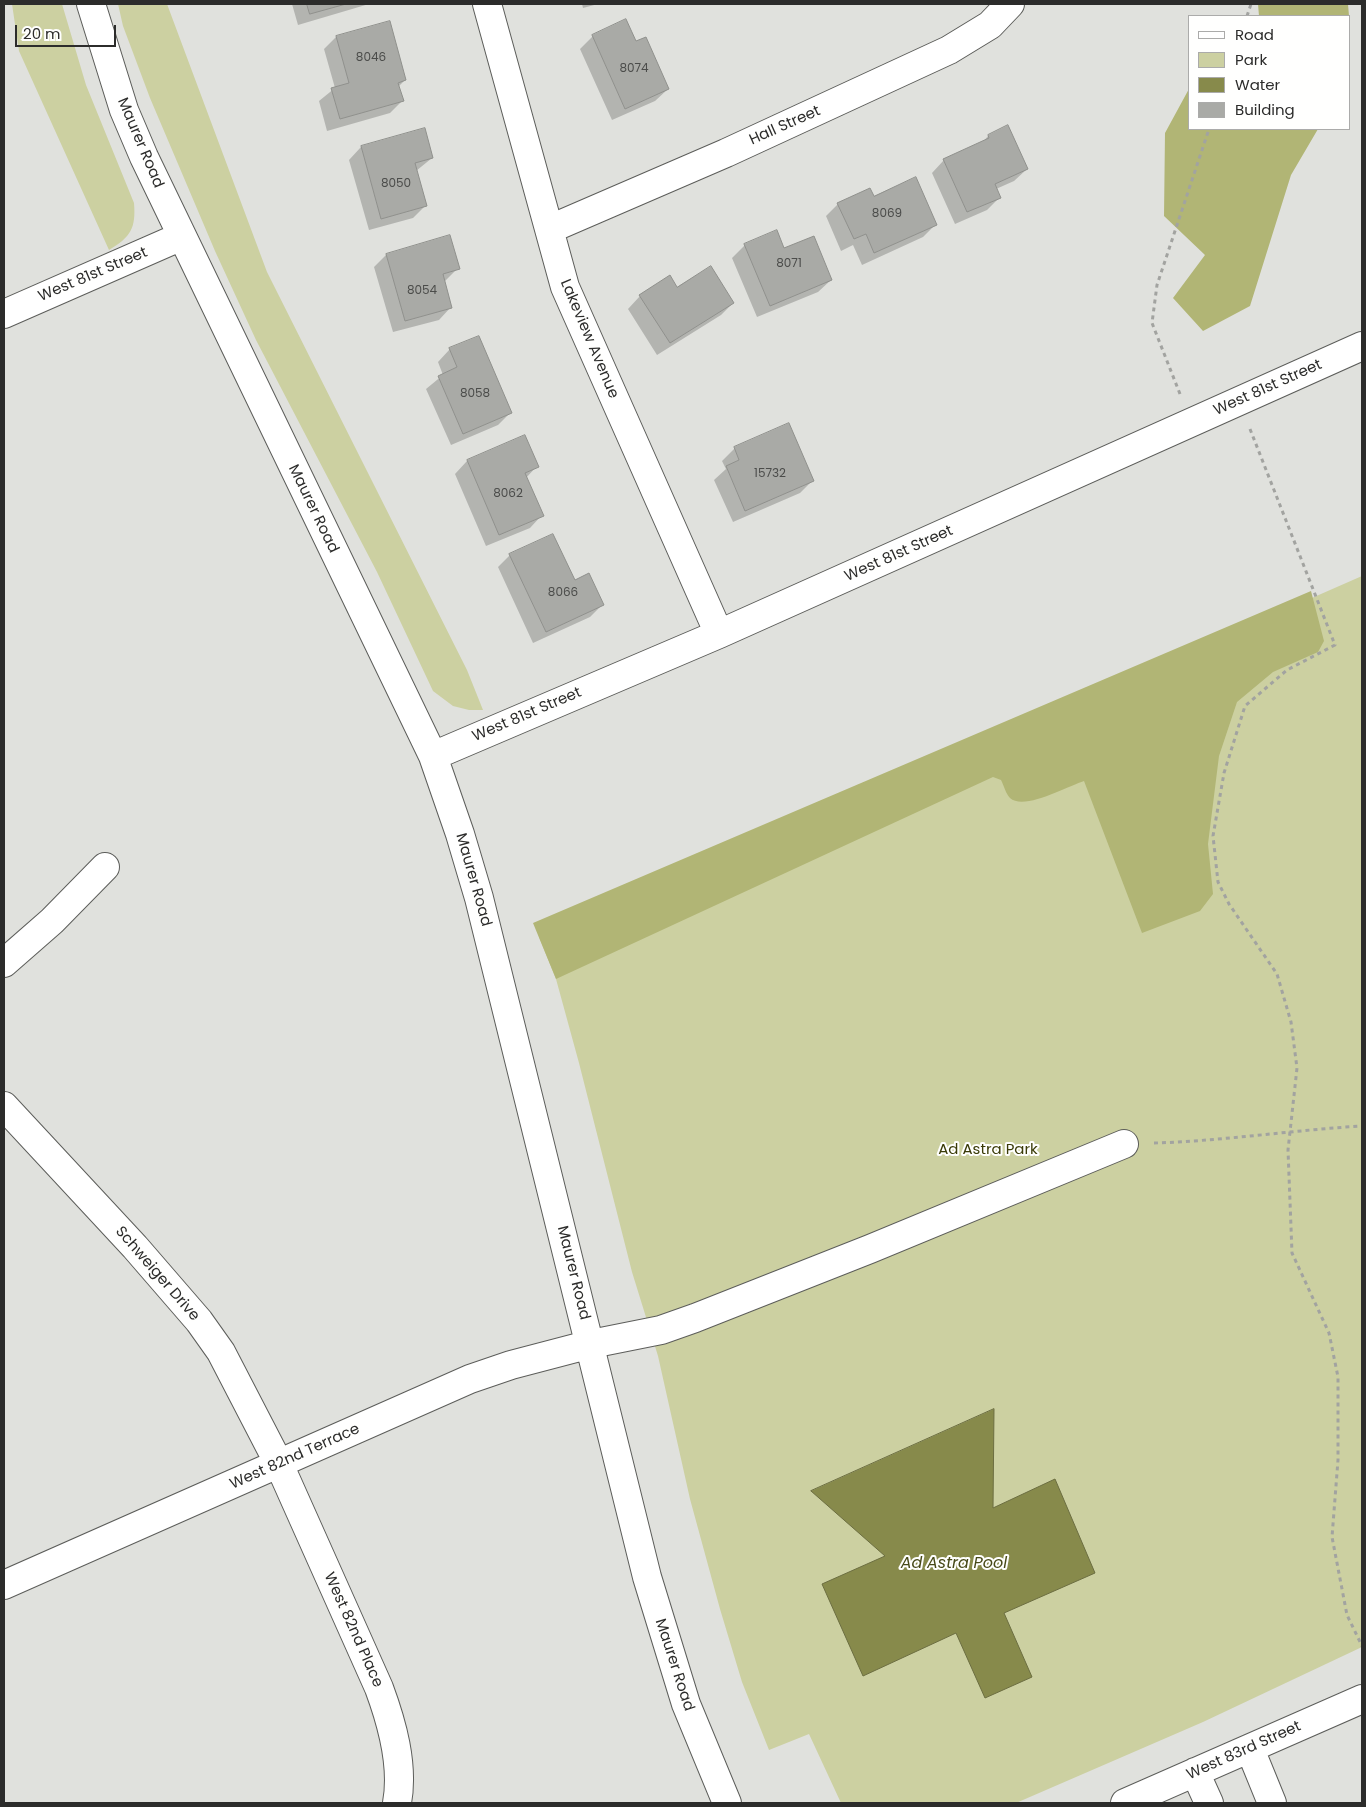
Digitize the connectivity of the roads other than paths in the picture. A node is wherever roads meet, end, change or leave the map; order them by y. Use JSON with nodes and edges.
{"nodes":[{"id":1,"x":91,"y":4,"type":"edge"},
{"id":2,"x":487,"y":4,"type":"edge"},
{"id":3,"x":1010,"y":4,"type":"edge"},
{"id":4,"x":550,"y":229,"type":"junction"},
{"id":5,"x":182,"y":236,"type":"junction"},
{"id":6,"x":4,"y":314,"type":"edge"},
{"id":7,"x":1362,"y":346,"type":"edge"},
{"id":8,"x":720,"y":634,"type":"junction"},
{"id":9,"x":432,"y":756,"type":"junction"},
{"id":10,"x":105,"y":867,"type":"dead end"},
{"id":11,"x":4,"y":963,"type":"edge"},
{"id":12,"x":4,"y":1106,"type":"edge"},
{"id":13,"x":1124,"y":1144,"type":"road end"},
{"id":14,"x":591,"y":1344,"type":"junction"},
{"id":15,"x":279,"y":1464,"type":"junction"},
{"id":16,"x":4,"y":1585,"type":"edge"},
{"id":17,"x":1362,"y":1699,"type":"edge"},
{"id":18,"x":1250,"y":1749,"type":"junction"},
{"id":19,"x":1195,"y":1772,"type":"junction"},
{"id":20,"x":397,"y":1803,"type":"edge"},
{"id":21,"x":726,"y":1803,"type":"edge"},
{"id":22,"x":1125,"y":1803,"type":"edge"},
{"id":23,"x":1209,"y":1803,"type":"edge"},
{"id":24,"x":1272,"y":1803,"type":"edge"}],
"edges":[{"from":1,"to":5,"type":"street","name":"Maurer Road"},
{"from":2,"to":4,"type":"street","name":"Lakeview Avenue"},
{"from":3,"to":4,"type":"street","name":"Hall Street"},
{"from":4,"to":8,"type":"street","name":"Lakeview Avenue"},
{"from":5,"to":6,"type":"street","name":"West 81st Street"},
{"from":5,"to":9,"type":"street","name":"Maurer Road"},
{"from":7,"to":8,"type":"street","name":"West 81st Street"},
{"from":8,"to":9,"type":"street","name":"West 81st Street"},
{"from":9,"to":14,"type":"street","name":"Maurer Road"},
{"from":10,"to":11,"type":"street"},
{"from":12,"to":15,"type":"street","name":"Schweiger Drive"},
{"from":13,"to":14,"type":"street","name":"West 82nd Terrace"},
{"from":14,"to":15,"type":"street","name":"West 82nd Terrace"},
{"from":14,"to":21,"type":"street","name":"Maurer Road"},
{"from":15,"to":16,"type":"street","name":"West 82nd Terrace"},
{"from":15,"to":20,"type":"street","name":"West 82nd Place"},
{"from":17,"to":18,"type":"street","name":"West 83rd Street"},
{"from":18,"to":19,"type":"street","name":"West 83rd Street"},
{"from":18,"to":24,"type":"street"},
{"from":19,"to":22,"type":"street","name":"West 83rd Street"},
{"from":19,"to":23,"type":"street"}]}
